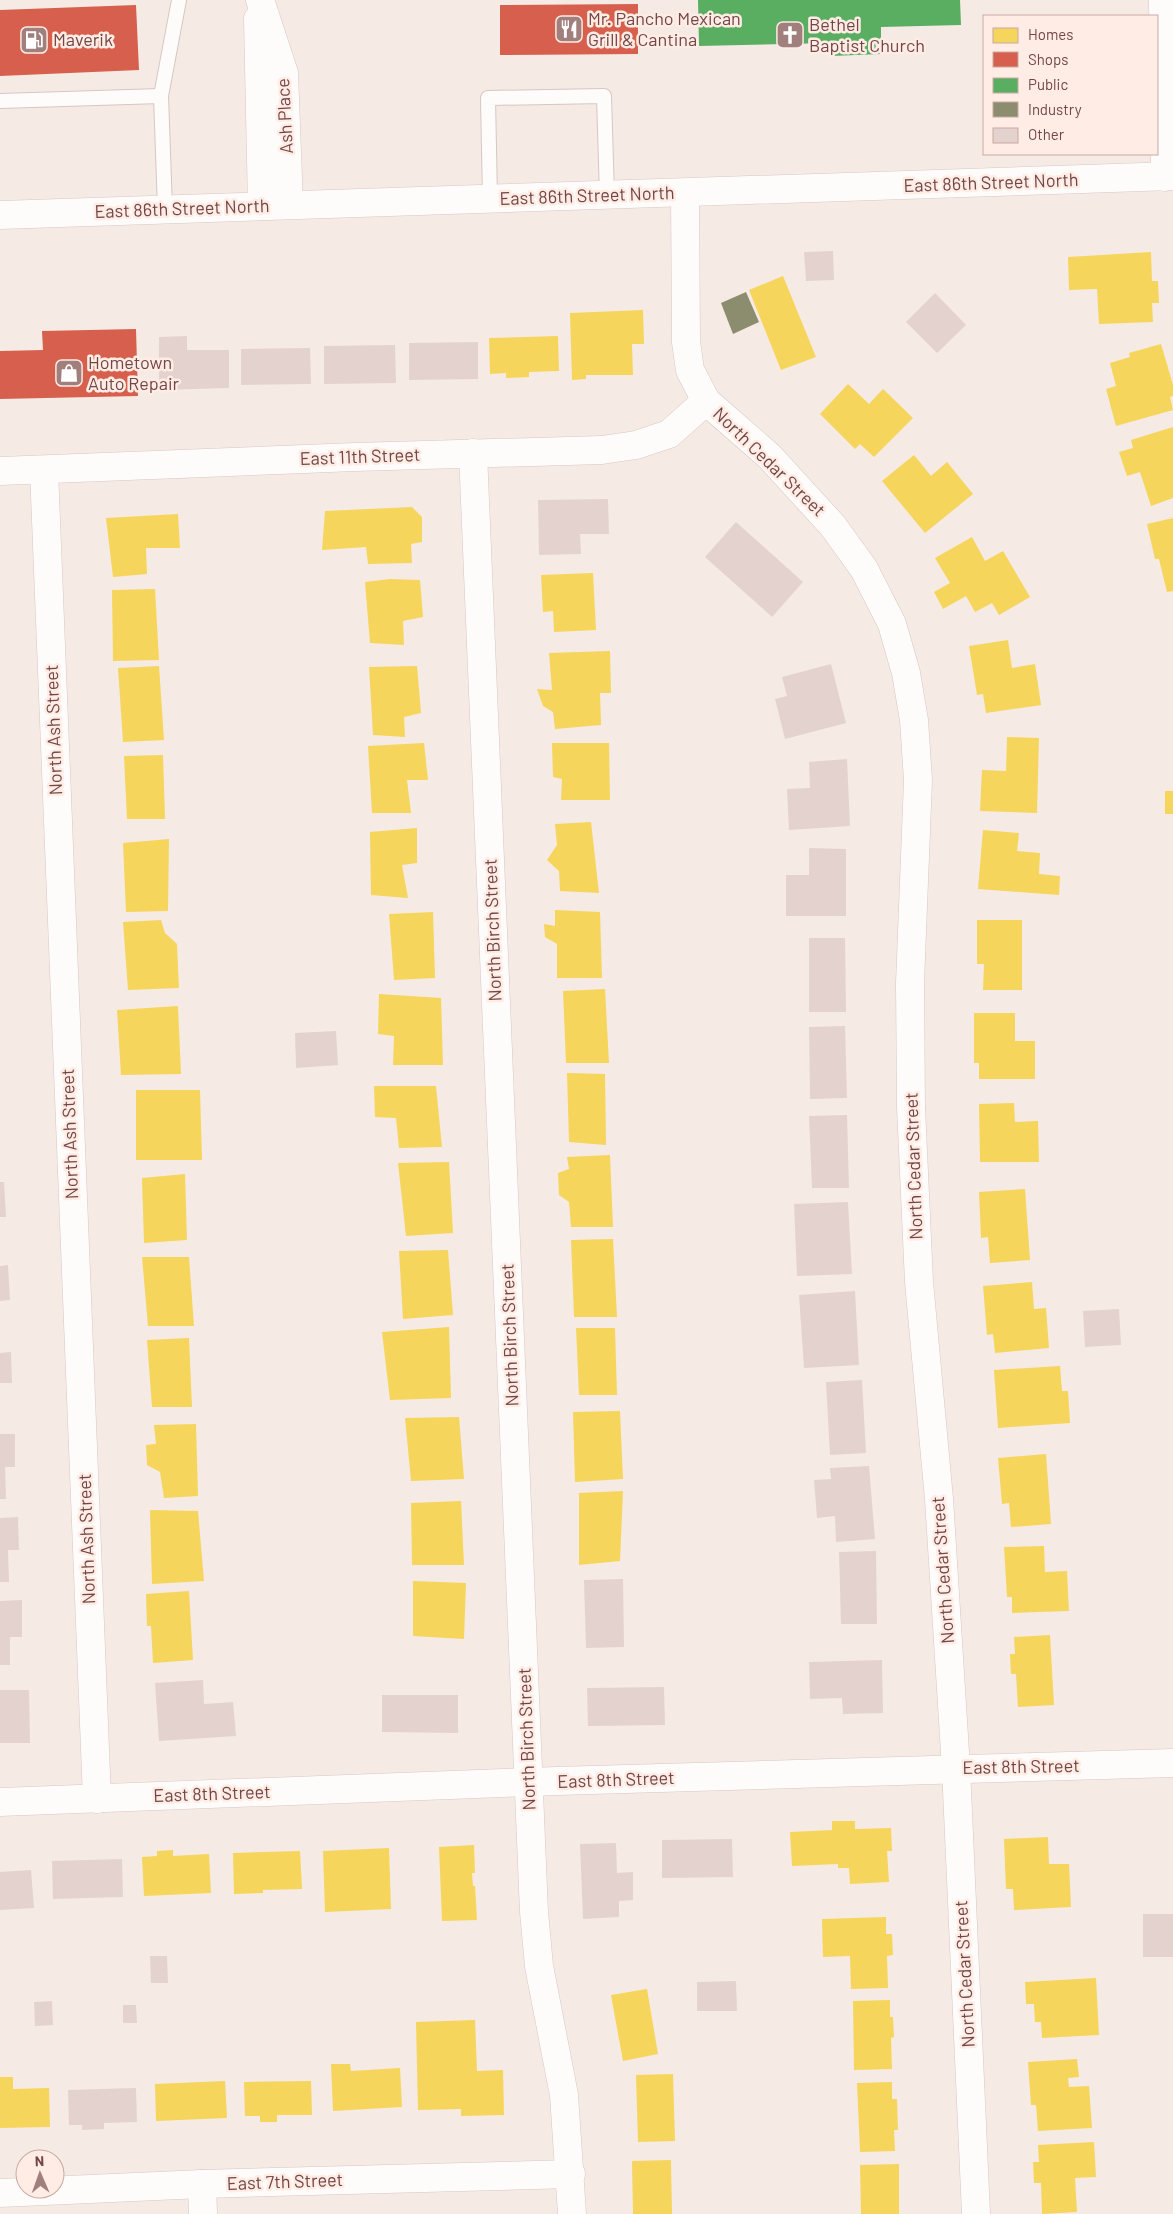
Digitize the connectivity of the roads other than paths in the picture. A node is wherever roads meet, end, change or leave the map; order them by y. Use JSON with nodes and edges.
{"nodes":[{"id":1,"x":179,"y":0,"type":"edge"},
{"id":2,"x":259,"y":0,"type":"edge"},
{"id":3,"x":1163,"y":0,"type":"edge"},
{"id":4,"x":1168,"y":76,"type":"edge"},
{"id":5,"x":161,"y":96,"type":"junction"},
{"id":6,"x":0,"y":101,"type":"edge"},
{"id":7,"x":1169,"y":176,"type":"edge"},
{"id":8,"x":684,"y":194,"type":"junction"},
{"id":9,"x":607,"y":196,"type":"junction"},
{"id":10,"x":490,"y":199,"type":"junction"},
{"id":11,"x":289,"y":205,"type":"junction"},
{"id":12,"x":262,"y":206,"type":"junction"},
{"id":13,"x":165,"y":209,"type":"junction"},
{"id":14,"x":0,"y":215,"type":"edge"},
{"id":15,"x":706,"y":401,"type":"junction"},
{"id":16,"x":474,"y":452,"type":"junction"},
{"id":17,"x":44,"y":470,"type":"junction"},
{"id":18,"x":0,"y":471,"type":"edge"},
{"id":19,"x":1173,"y":1763,"type":"edge"},
{"id":20,"x":956,"y":1768,"type":"junction"},
{"id":21,"x":529,"y":1782,"type":"junction"},
{"id":22,"x":97,"y":1799,"type":"junction"},
{"id":23,"x":0,"y":1802,"type":"edge"},
{"id":24,"x":571,"y":2174,"type":"junction"},
{"id":25,"x":202,"y":2184,"type":"junction"},
{"id":26,"x":0,"y":2192,"type":"edge"},
{"id":27,"x":203,"y":2214,"type":"edge"},
{"id":28,"x":572,"y":2214,"type":"edge"},
{"id":29,"x":976,"y":2214,"type":"edge"}],
"edges":[{"from":1,"to":5,"type":"lane"},
{"from":2,"to":11,"type":"street","name":"Ash Place"},
{"from":2,"to":12,"type":"street","name":"Ash Place"},
{"from":3,"to":4,"type":"street"},
{"from":4,"to":7,"type":"street"},
{"from":5,"to":6,"type":"lane"},
{"from":5,"to":13,"type":"lane"},
{"from":7,"to":8,"type":"street","name":"East 86th Street North"},
{"from":8,"to":9,"type":"street","name":"East 86th Street North"},
{"from":8,"to":15,"type":"street","name":"North Cedar Street"},
{"from":9,"to":10,"type":"street","name":"East 86th Street North"},
{"from":9,"to":10,"type":"lane"},
{"from":10,"to":11,"type":"street","name":"East 86th Street North"},
{"from":11,"to":12,"type":"street","name":"East 86th Street North"},
{"from":12,"to":13,"type":"street","name":"East 86th Street North"},
{"from":13,"to":14,"type":"street","name":"East 86th Street North"},
{"from":15,"to":16,"type":"street","name":"East 11th Street"},
{"from":15,"to":20,"type":"street","name":"North Cedar Street"},
{"from":16,"to":17,"type":"street","name":"East 11th Street"},
{"from":16,"to":21,"type":"street","name":"North Birch Street"},
{"from":17,"to":18,"type":"street","name":"East 11th Street"},
{"from":17,"to":22,"type":"street","name":"North Ash Street"},
{"from":19,"to":20,"type":"street","name":"East 8th Street"},
{"from":20,"to":21,"type":"street","name":"East 8th Street"},
{"from":20,"to":29,"type":"street","name":"North Cedar Street"},
{"from":21,"to":22,"type":"street","name":"East 8th Street"},
{"from":21,"to":24,"type":"street","name":"North Birch Street"},
{"from":22,"to":23,"type":"street","name":"East 8th Street"},
{"from":24,"to":25,"type":"street","name":"East 7th Street"},
{"from":24,"to":28,"type":"street","name":"North Birch Street"},
{"from":25,"to":26,"type":"street","name":"East 7th Street"},
{"from":25,"to":27,"type":"street"}]}
